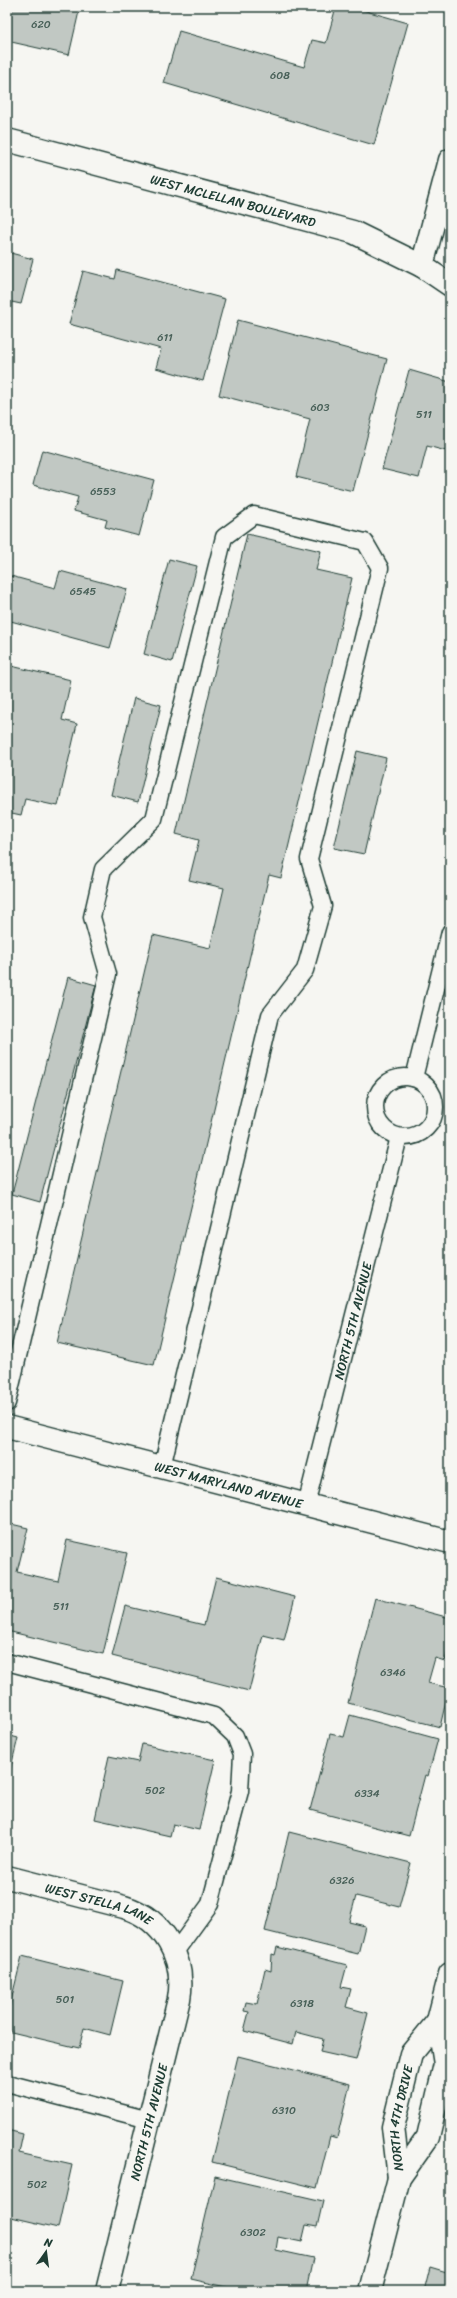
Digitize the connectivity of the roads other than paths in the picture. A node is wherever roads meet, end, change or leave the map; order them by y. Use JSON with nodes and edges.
{"nodes":[{"id":1,"x":7,"y":140,"type":"edge"},
{"id":2,"x":450,"y":160,"type":"edge"},
{"id":3,"x":422,"y":266,"type":"junction"},
{"id":4,"x":450,"y":285,"type":"edge"},
{"id":5,"x":450,"y":932,"type":"edge"},
{"id":6,"x":414,"y":1078,"type":"junction"},
{"id":7,"x":399,"y":1137,"type":"junction"},
{"id":8,"x":7,"y":1404,"type":"edge"},
{"id":9,"x":7,"y":1427,"type":"edge"},
{"id":10,"x":162,"y":1467,"type":"junction"},
{"id":11,"x":306,"y":1505,"type":"junction"},
{"id":12,"x":450,"y":1542,"type":"edge"},
{"id":13,"x":7,"y":1662,"type":"edge"},
{"id":14,"x":7,"y":1877,"type":"edge"},
{"id":15,"x":175,"y":1952,"type":"junction"},
{"id":16,"x":450,"y":1974,"type":"edge"},
{"id":17,"x":438,"y":2021,"type":"junction"},
{"id":18,"x":7,"y":2083,"type":"edge"},
{"id":19,"x":149,"y":2120,"type":"junction"},
{"id":20,"x":399,"y":2178,"type":"junction"},
{"id":21,"x":107,"y":2291,"type":"edge"},
{"id":22,"x":370,"y":2291,"type":"edge"}],
"edges":[{"from":1,"to":3,"type":"street","name":"WEST MCLELLAN BOULEVARD"},
{"from":2,"to":3,"type":"street"},
{"from":3,"to":4,"type":"street","name":"WEST MCLELLAN BOULEVARD"},
{"from":5,"to":6,"type":"lane"},
{"from":6,"to":7,"type":"lane"},
{"from":6,"to":7,"type":"lane"},
{"from":7,"to":11,"type":"lane","name":"NORTH 5TH AVENUE"},
{"from":8,"to":10,"type":"lane"},
{"from":9,"to":10,"type":"street","name":"WEST MARYLAND AVENUE"},
{"from":10,"to":11,"type":"street","name":"WEST MARYLAND AVENUE"},
{"from":11,"to":12,"type":"street","name":"WEST MARYLAND AVENUE"},
{"from":13,"to":15,"type":"lane"},
{"from":14,"to":15,"type":"street","name":"WEST STELLA LANE"},
{"from":15,"to":19,"type":"street","name":"NORTH 5TH AVENUE"},
{"from":16,"to":17,"type":"street","name":"NORTH 4TH DRIVE"},
{"from":17,"to":20,"type":"street","name":"NORTH 4TH DRIVE"},
{"from":17,"to":20,"type":"street","name":"NORTH 4TH DRIVE"},
{"from":18,"to":19,"type":"lane"},
{"from":19,"to":21,"type":"street","name":"NORTH 5TH AVENUE"},
{"from":20,"to":22,"type":"street","name":"NORTH 4TH DRIVE"}]}
